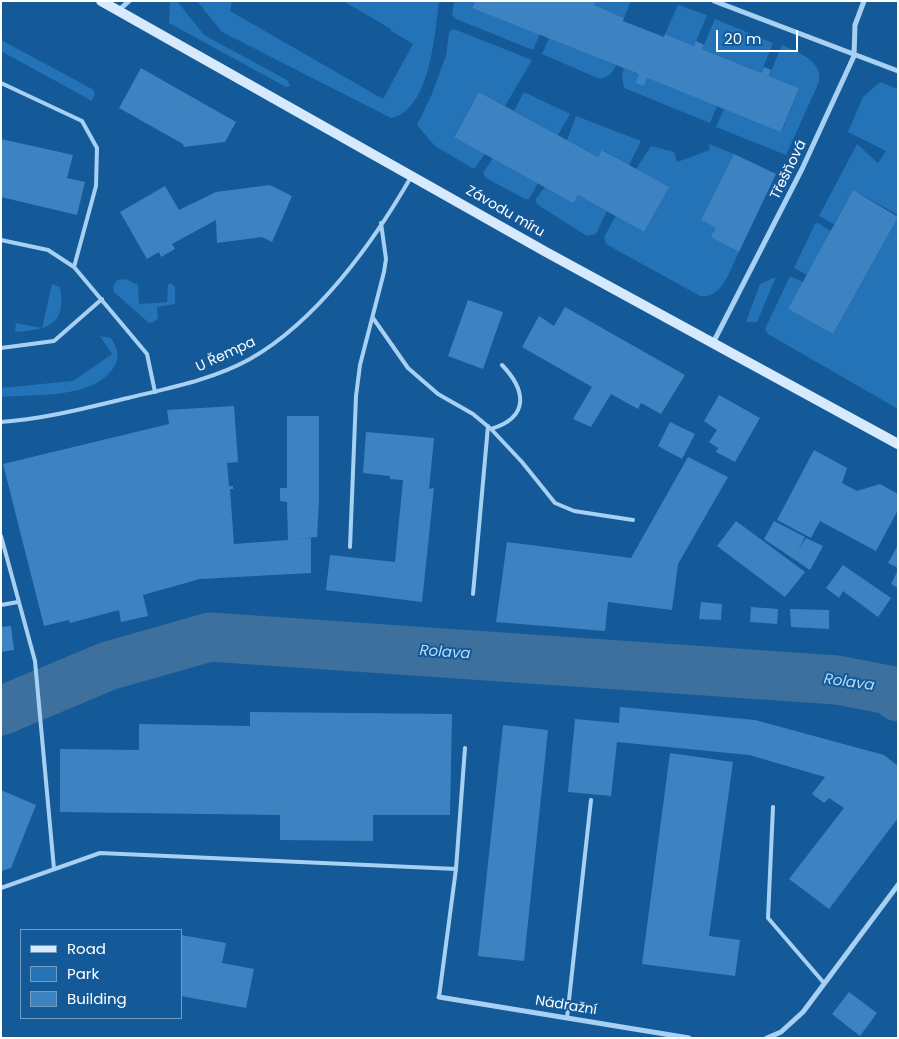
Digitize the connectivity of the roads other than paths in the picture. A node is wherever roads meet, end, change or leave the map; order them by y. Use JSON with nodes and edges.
{"nodes":[{"id":1,"x":101,"y":1,"type":"edge"},
{"id":2,"x":129,"y":1,"type":"edge"},
{"id":3,"x":714,"y":1,"type":"edge"},
{"id":4,"x":864,"y":1,"type":"edge"},
{"id":5,"x":118,"y":11,"type":"junction"},
{"id":6,"x":854,"y":56,"type":"junction"},
{"id":7,"x":898,"y":71,"type":"edge"},
{"id":8,"x":1,"y":83,"type":"edge"},
{"id":9,"x":412,"y":175,"type":"junction"},
{"id":10,"x":381,"y":223,"type":"junction"},
{"id":11,"x":1,"y":240,"type":"edge"},
{"id":12,"x":74,"y":266,"type":"junction"},
{"id":13,"x":102,"y":299,"type":"junction"},
{"id":14,"x":373,"y":318,"type":"junction"},
{"id":15,"x":713,"y":343,"type":"junction"},
{"id":16,"x":1,"y":348,"type":"edge"},
{"id":17,"x":502,"y":365,"type":"dead end"},
{"id":18,"x":155,"y":392,"type":"junction"},
{"id":19,"x":1,"y":422,"type":"edge"},
{"id":20,"x":489,"y":428,"type":"junction"},
{"id":21,"x":898,"y":444,"type":"edge"},
{"id":22,"x":633,"y":520,"type":"dead end"},
{"id":23,"x":1,"y":536,"type":"edge"},
{"id":24,"x":350,"y":547,"type":"dead end"},
{"id":25,"x":473,"y":594,"type":"dead end"},
{"id":26,"x":18,"y":602,"type":"junction"},
{"id":27,"x":1,"y":605,"type":"edge"},
{"id":28,"x":465,"y":748,"type":"dead end"},
{"id":29,"x":591,"y":800,"type":"dead end"},
{"id":30,"x":773,"y":807,"type":"dead end"},
{"id":31,"x":54,"y":869,"type":"junction"},
{"id":32,"x":456,"y":869,"type":"junction"},
{"id":33,"x":898,"y":885,"type":"edge"},
{"id":34,"x":1,"y":888,"type":"edge"},
{"id":35,"x":824,"y":983,"type":"junction"},
{"id":36,"x":439,"y":997,"type":"joint"},
{"id":37,"x":567,"y":1018,"type":"junction"},
{"id":38,"x":689,"y":1038,"type":"edge"},
{"id":39,"x":767,"y":1038,"type":"edge"}],
"edges":[{"from":1,"to":5,"type":"main road","name":"Závodu míru"},
{"from":2,"to":5,"type":"street"},
{"from":3,"to":6,"type":"street"},
{"from":4,"to":6,"type":"street","name":"Třešňová"},
{"from":5,"to":9,"type":"main road","name":"Závodu míru"},
{"from":6,"to":7,"type":"street"},
{"from":6,"to":15,"type":"street","name":"Třešňová"},
{"from":8,"to":12,"type":"lane"},
{"from":9,"to":10,"type":"lane","name":"U Řempa"},
{"from":9,"to":15,"type":"main road","name":"Závodu míru"},
{"from":10,"to":14,"type":"lane"},
{"from":10,"to":18,"type":"lane","name":"U Řempa"},
{"from":11,"to":12,"type":"lane"},
{"from":12,"to":13,"type":"lane"},
{"from":13,"to":16,"type":"lane"},
{"from":13,"to":18,"type":"lane"},
{"from":14,"to":20,"type":"lane"},
{"from":14,"to":24,"type":"lane"},
{"from":15,"to":21,"type":"main road","name":"Závodu míru"},
{"from":17,"to":20,"type":"lane"},
{"from":18,"to":19,"type":"lane","name":"U Řempa"},
{"from":20,"to":22,"type":"lane"},
{"from":20,"to":25,"type":"lane"},
{"from":23,"to":26,"type":"lane"},
{"from":26,"to":27,"type":"lane"},
{"from":26,"to":31,"type":"lane"},
{"from":28,"to":32,"type":"lane"},
{"from":29,"to":37,"type":"lane"},
{"from":30,"to":35,"type":"lane"},
{"from":31,"to":32,"type":"lane"},
{"from":31,"to":34,"type":"lane"},
{"from":32,"to":36,"type":"lane"},
{"from":33,"to":35,"type":"street"},
{"from":35,"to":39,"type":"street"},
{"from":36,"to":37,"type":"street","name":"Nádražní"},
{"from":37,"to":38,"type":"street","name":"Nádražní"}]}
